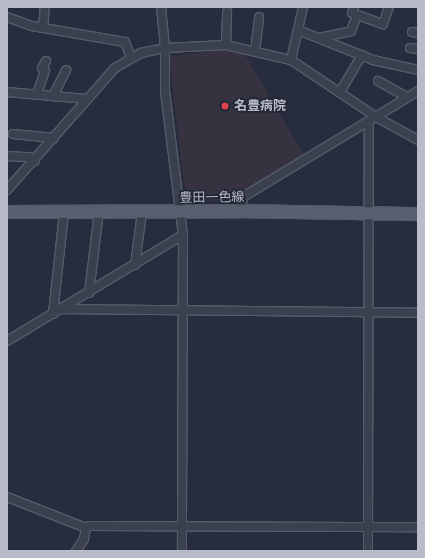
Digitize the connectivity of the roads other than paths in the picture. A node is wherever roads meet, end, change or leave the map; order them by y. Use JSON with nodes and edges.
{"nodes":[{"id":1,"x":45,"y":7,"type":"edge"},
{"id":2,"x":161,"y":7,"type":"edge"},
{"id":3,"x":303,"y":7,"type":"edge"},
{"id":4,"x":389,"y":7,"type":"edge"},
{"id":5,"x":355,"y":11,"type":"edge"},
{"id":6,"x":228,"y":12,"type":"dead end"},
{"id":7,"x":7,"y":17,"type":"edge"},
{"id":8,"x":259,"y":17,"type":"dead end"},
{"id":9,"x":44,"y":28,"type":"junction"},
{"id":10,"x":298,"y":30,"type":"junction"},
{"id":11,"x":318,"y":38,"type":"junction"},
{"id":12,"x":226,"y":45,"type":"junction"},
{"id":13,"x":165,"y":48,"type":"junction"},
{"id":14,"x":255,"y":51,"type":"junction"},
{"id":15,"x":362,"y":55,"type":"junction"},
{"id":16,"x":131,"y":58,"type":"junction"},
{"id":17,"x":290,"y":60,"type":"junction"},
{"id":18,"x":46,"y":61,"type":"dead end"},
{"id":19,"x":66,"y":70,"type":"dead end"},
{"id":20,"x":418,"y":70,"type":"edge"},
{"id":21,"x":378,"y":81,"type":"dead end"},
{"id":22,"x":418,"y":91,"type":"edge"},
{"id":23,"x":7,"y":92,"type":"edge"},
{"id":24,"x":340,"y":92,"type":"junction"},
{"id":25,"x":36,"y":94,"type":"junction"},
{"id":26,"x":53,"y":96,"type":"junction"},
{"id":27,"x":407,"y":97,"type":"junction"},
{"id":28,"x":87,"y":99,"type":"junction"},
{"id":29,"x":373,"y":119,"type":"junction"},
{"id":30,"x":13,"y":134,"type":"dead end"},
{"id":31,"x":54,"y":138,"type":"junction"},
{"id":32,"x":418,"y":140,"type":"edge"},
{"id":33,"x":7,"y":156,"type":"edge"},
{"id":34,"x":35,"y":161,"type":"junction"},
{"id":35,"x":7,"y":190,"type":"edge"},
{"id":36,"x":241,"y":211,"type":"junction"},
{"id":37,"x":7,"y":212,"type":"edge"},
{"id":38,"x":64,"y":212,"type":"junction"},
{"id":39,"x":99,"y":212,"type":"junction"},
{"id":40,"x":142,"y":212,"type":"junction"},
{"id":41,"x":182,"y":212,"type":"junction"},
{"id":42,"x":418,"y":214,"type":"edge"},
{"id":43,"x":370,"y":215,"type":"junction"},
{"id":44,"x":183,"y":235,"type":"junction"},
{"id":45,"x":135,"y":264,"type":"junction"},
{"id":46,"x":89,"y":293,"type":"junction"},
{"id":47,"x":62,"y":309,"type":"junction"},
{"id":48,"x":183,"y":312,"type":"junction"},
{"id":49,"x":370,"y":312,"type":"junction"},
{"id":50,"x":418,"y":313,"type":"edge"},
{"id":51,"x":52,"y":314,"type":"junction"},
{"id":52,"x":7,"y":341,"type":"edge"},
{"id":53,"x":7,"y":497,"type":"edge"},
{"id":54,"x":182,"y":527,"type":"junction"},
{"id":55,"x":368,"y":527,"type":"junction"},
{"id":56,"x":418,"y":527,"type":"edge"},
{"id":57,"x":86,"y":528,"type":"junction"},
{"id":58,"x":76,"y":551,"type":"edge"},
{"id":59,"x":182,"y":551,"type":"edge"},
{"id":60,"x":368,"y":551,"type":"edge"}],
"edges":[{"from":1,"to":9,"type":"street"},
{"from":2,"to":13,"type":"street"},
{"from":3,"to":10,"type":"street"},
{"from":4,"to":5,"type":"street"},
{"from":5,"to":11,"type":"street"},
{"from":6,"to":12,"type":"street"},
{"from":7,"to":9,"type":"street"},
{"from":8,"to":14,"type":"street"},
{"from":9,"to":16,"type":"street"},
{"from":10,"to":11,"type":"street"},
{"from":10,"to":17,"type":"street"},
{"from":11,"to":15,"type":"street"},
{"from":12,"to":13,"type":"street"},
{"from":12,"to":14,"type":"street"},
{"from":13,"to":16,"type":"street"},
{"from":13,"to":41,"type":"street"},
{"from":14,"to":17,"type":"street"},
{"from":15,"to":20,"type":"street"},
{"from":15,"to":24,"type":"street"},
{"from":16,"to":28,"type":"street"},
{"from":17,"to":24,"type":"street"},
{"from":18,"to":25,"type":"street"},
{"from":19,"to":26,"type":"street"},
{"from":21,"to":27,"type":"street"},
{"from":22,"to":27,"type":"street"},
{"from":23,"to":25,"type":"street"},
{"from":24,"to":29,"type":"street"},
{"from":25,"to":26,"type":"street"},
{"from":26,"to":28,"type":"street"},
{"from":27,"to":29,"type":"street"},
{"from":28,"to":31,"type":"street"},
{"from":29,"to":32,"type":"street"},
{"from":29,"to":36,"type":"street"},
{"from":29,"to":43,"type":"street"},
{"from":30,"to":31,"type":"street"},
{"from":31,"to":34,"type":"street"},
{"from":33,"to":34,"type":"street"},
{"from":34,"to":35,"type":"street"},
{"from":36,"to":41,"type":"main road","name":"豊田一色線"},
{"from":36,"to":43,"type":"main road","name":"豊田一色線"},
{"from":37,"to":38,"type":"main road","name":"豊田一色線"},
{"from":38,"to":39,"type":"main road","name":"豊田一色線"},
{"from":38,"to":51,"type":"street"},
{"from":39,"to":40,"type":"main road","name":"豊田一色線"},
{"from":39,"to":46,"type":"street"},
{"from":40,"to":41,"type":"main road","name":"豊田一色線"},
{"from":40,"to":45,"type":"street"},
{"from":41,"to":44,"type":"street"},
{"from":42,"to":43,"type":"main road","name":"豊田一色線"},
{"from":43,"to":49,"type":"street"},
{"from":44,"to":45,"type":"street"},
{"from":44,"to":48,"type":"street"},
{"from":45,"to":46,"type":"street"},
{"from":46,"to":47,"type":"street"},
{"from":47,"to":48,"type":"street"},
{"from":47,"to":51,"type":"street"},
{"from":48,"to":49,"type":"street"},
{"from":48,"to":54,"type":"street"},
{"from":49,"to":50,"type":"street"},
{"from":49,"to":55,"type":"street"},
{"from":51,"to":52,"type":"street"},
{"from":53,"to":57,"type":"street"},
{"from":54,"to":55,"type":"street"},
{"from":54,"to":57,"type":"street"},
{"from":54,"to":59,"type":"street"},
{"from":55,"to":56,"type":"street"},
{"from":55,"to":60,"type":"street"},
{"from":57,"to":58,"type":"street"}]}
